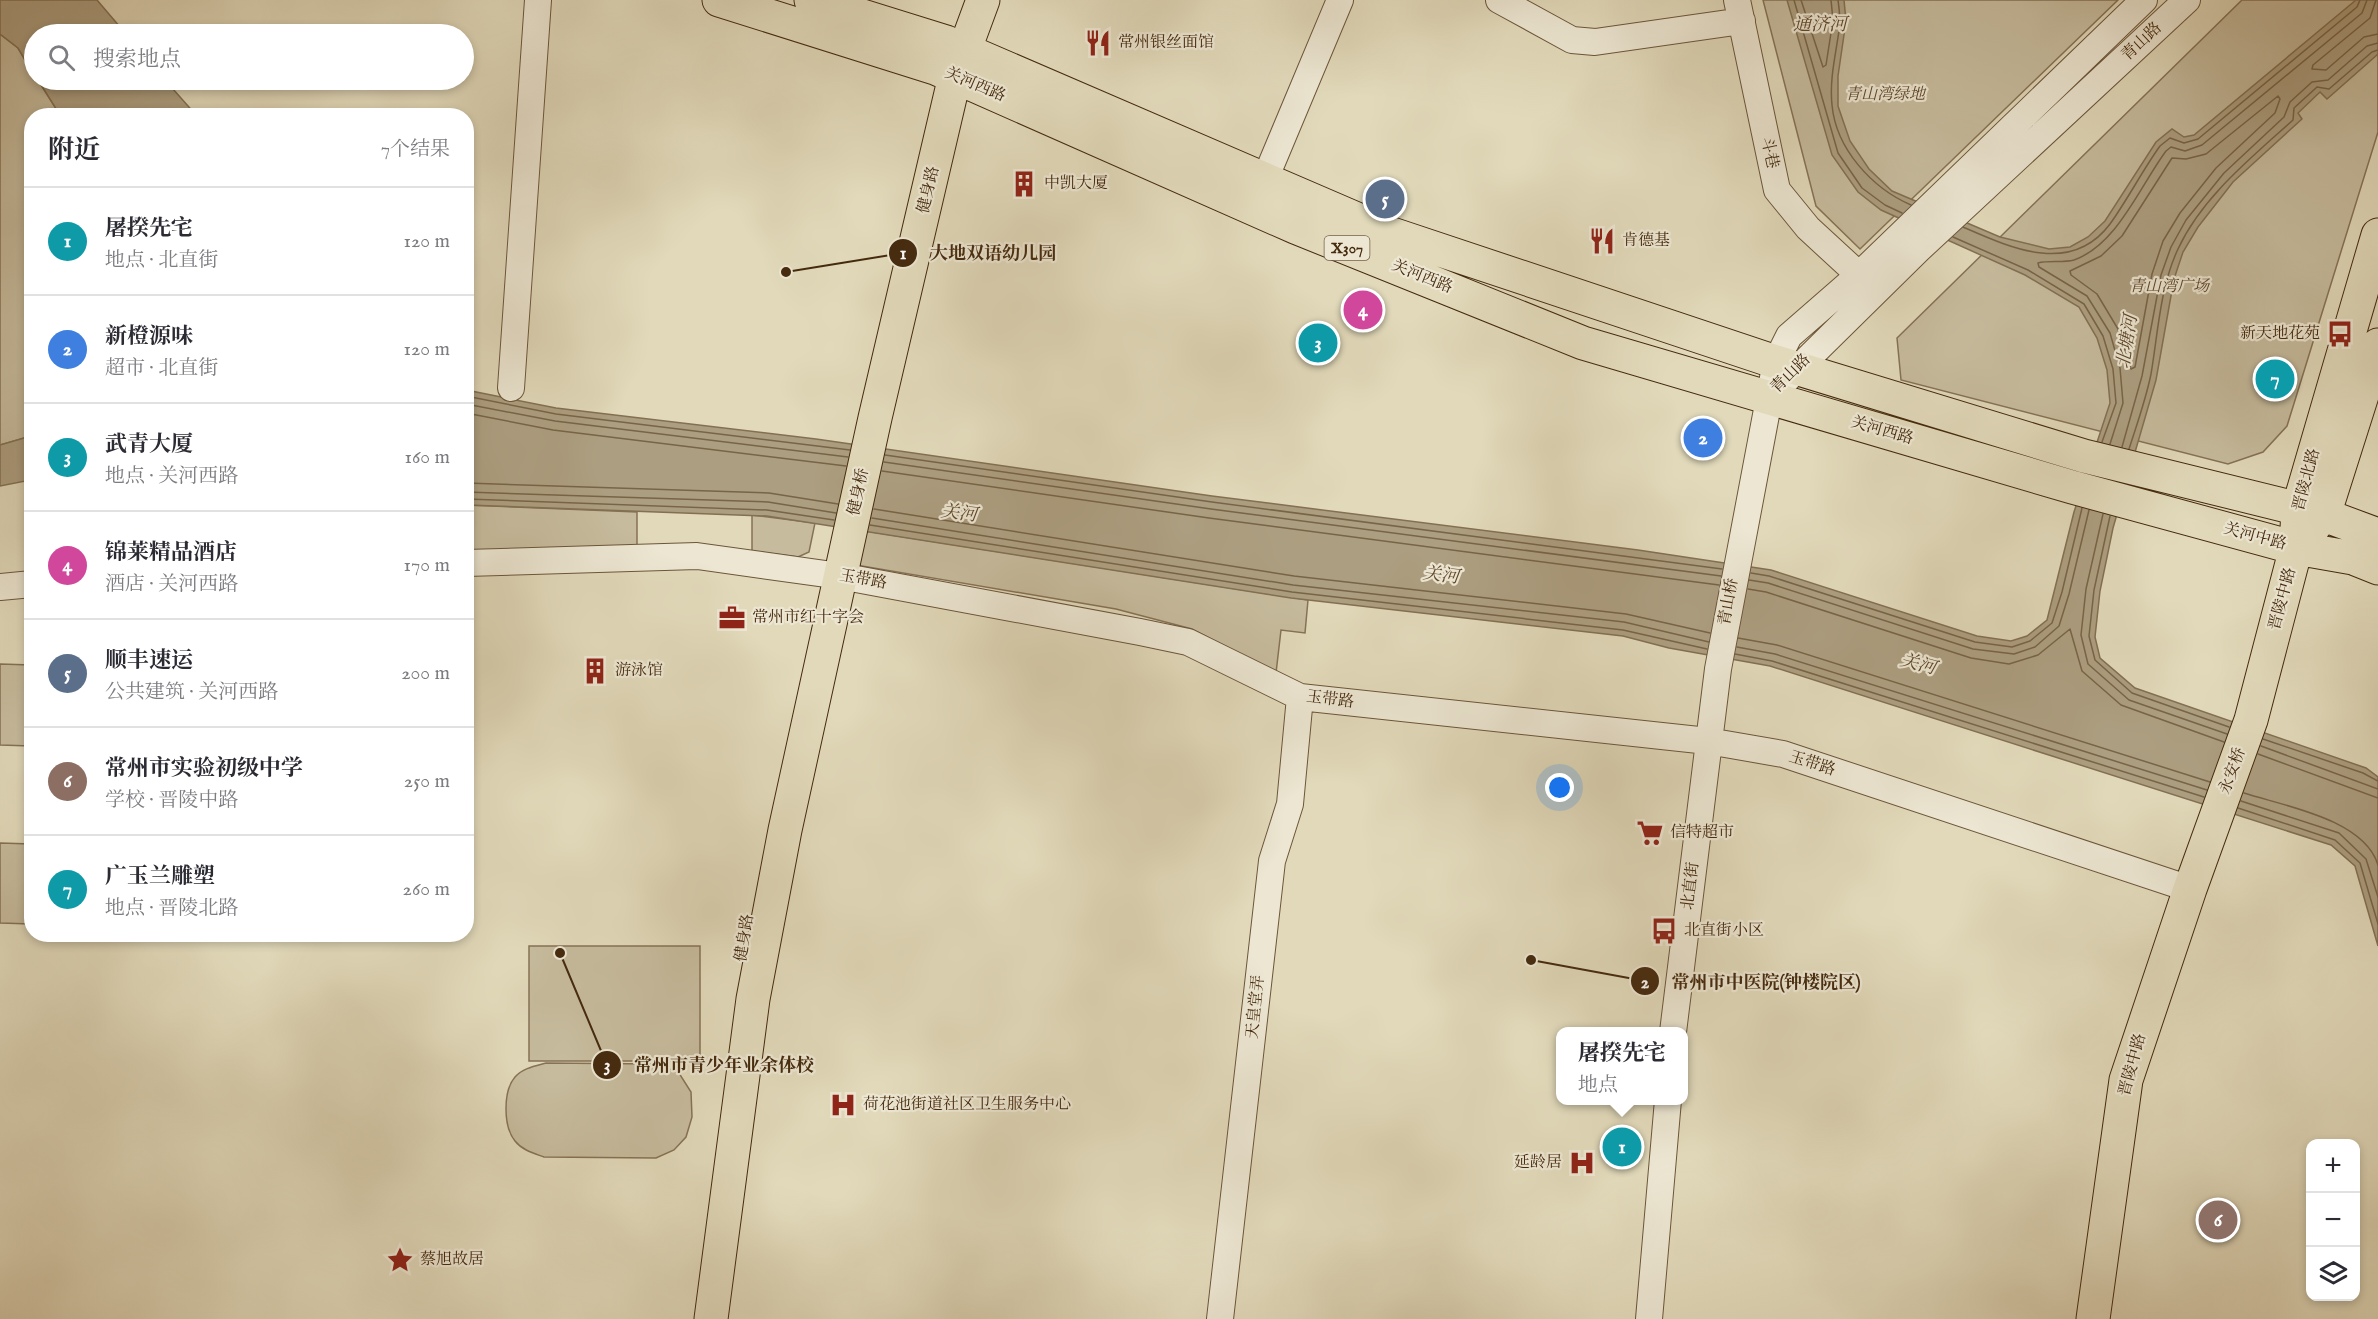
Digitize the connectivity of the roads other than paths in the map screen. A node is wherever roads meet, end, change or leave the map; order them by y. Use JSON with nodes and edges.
{"nodes":[{"id":1,"x":538,"y":0,"type":"edge"},
{"id":2,"x":719,"y":0,"type":"edge"},
{"id":3,"x":811,"y":0,"type":"edge"},
{"id":4,"x":961,"y":0,"type":"edge"},
{"id":5,"x":983,"y":0,"type":"edge"},
{"id":6,"x":1340,"y":0,"type":"edge"},
{"id":7,"x":1499,"y":0,"type":"edge"},
{"id":8,"x":2144,"y":0,"type":"edge"},
{"id":9,"x":2187,"y":0,"type":"edge"},
{"id":10,"x":1739,"y":10,"type":"edge"},
{"id":11,"x":950,"y":59,"type":"junction"},
{"id":12,"x":1265,"y":179,"type":"junction"},
{"id":13,"x":2378,"y":235,"type":"edge"},
{"id":14,"x":1908,"y":243,"type":"junction"},
{"id":15,"x":1859,"y":275,"type":"junction"},
{"id":16,"x":2378,"y":345,"type":"edge"},
{"id":17,"x":1786,"y":364,"type":"junction"},
{"id":18,"x":2372,"y":373,"type":"edge"},
{"id":19,"x":512,"y":388,"type":"dead end"},
{"id":20,"x":1769,"y":398,"type":"junction"},
{"id":21,"x":865,"y":416,"type":"joint"},
{"id":22,"x":2132,"y":503,"type":"joint"},
{"id":23,"x":2311,"y":512,"type":"junction"},
{"id":24,"x":2378,"y":535,"type":"edge"},
{"id":25,"x":2296,"y":548,"type":"junction"},
{"id":26,"x":474,"y":563,"type":"edge"},
{"id":27,"x":2378,"y":568,"type":"edge"},
{"id":28,"x":831,"y":569,"type":"junction"},
{"id":29,"x":24,"y":585,"type":"edge"},
{"id":30,"x":0,"y":587,"type":"edge"},
{"id":31,"x":1718,"y":669,"type":"joint"},
{"id":32,"x":1300,"y":697,"type":"junction"},
{"id":33,"x":2252,"y":720,"type":"joint"},
{"id":34,"x":1708,"y":741,"type":"junction"},
{"id":35,"x":2214,"y":821,"type":"joint"},
{"id":36,"x":2190,"y":889,"type":"junction"},
{"id":37,"x":1674,"y":1027,"type":"edge"},
{"id":38,"x":1668,"y":1105,"type":"edge"},
{"id":39,"x":690,"y":1319,"type":"edge"},
{"id":40,"x":711,"y":1319,"type":"edge"},
{"id":41,"x":1221,"y":1319,"type":"edge"},
{"id":42,"x":1649,"y":1319,"type":"edge"},
{"id":43,"x":2093,"y":1319,"type":"edge"}],
"edges":[{"from":1,"to":19,"type":"street"},
{"from":2,"to":11,"type":"main road","name":"关河西路"},
{"from":3,"to":11,"type":"main road","name":"关河西路"},
{"from":4,"to":11,"type":"main road","name":"健身路"},
{"from":5,"to":11,"type":"main road","name":"健身路"},
{"from":6,"to":12,"type":"street"},
{"from":7,"to":10,"type":"street"},
{"from":8,"to":14,"type":"street","name":"青山路"},
{"from":9,"to":14,"type":"street","name":"青山路"},
{"from":10,"to":15,"type":"street","name":"斗巷"},
{"from":11,"to":12,"type":"main road","name":"关河西路","number":"X307"},
{"from":11,"to":20,"type":"main road","name":"关河西路","number":"X307"},
{"from":11,"to":21,"type":"main road","name":"健身路"},
{"from":12,"to":17,"type":"main road","name":"关河西路","number":"X307"},
{"from":13,"to":23,"type":"main road","name":"晋陵北路"},
{"from":14,"to":15,"type":"street","name":"青山路"},
{"from":14,"to":17,"type":"street","name":"青山路"},
{"from":15,"to":17,"type":"street","name":"青山路"},
{"from":16,"to":18,"type":"main road","name":"晋陵北路"},
{"from":17,"to":20,"type":"street","name":"青山路"},
{"from":17,"to":23,"type":"main road","name":"关河西路"},
{"from":18,"to":23,"type":"main road","name":"晋陵北路"},
{"from":20,"to":22,"type":"main road","name":"关河西路"},
{"from":20,"to":31,"type":"street","name":"青山桥"},
{"from":21,"to":28,"type":"main road","name":"健身桥"},
{"from":22,"to":25,"type":"main road","name":"关河中路"},
{"from":23,"to":24,"type":"main road"},
{"from":23,"to":25,"type":"main road","name":"晋陵北路"},
{"from":25,"to":27,"type":"main road","name":"关河中路"},
{"from":25,"to":33,"type":"main road","name":"晋陵中路"},
{"from":26,"to":28,"type":"street","name":"玉带路"},
{"from":28,"to":32,"type":"street","name":"玉带路"},
{"from":28,"to":39,"type":"main road","name":"健身路"},
{"from":28,"to":40,"type":"main road","name":"健身路"},
{"from":29,"to":30,"type":"street"},
{"from":31,"to":34,"type":"street","name":"北直街"},
{"from":32,"to":34,"type":"street","name":"玉带路"},
{"from":32,"to":41,"type":"street","name":"天皇堂弄"},
{"from":33,"to":35,"type":"main road","name":"永安桥"},
{"from":34,"to":36,"type":"street","name":"玉带路"},
{"from":34,"to":37,"type":"street","name":"北直街"},
{"from":35,"to":36,"type":"main road","name":"晋陵中路"},
{"from":36,"to":43,"type":"main road","name":"晋陵中路"},
{"from":38,"to":42,"type":"street"}]}
